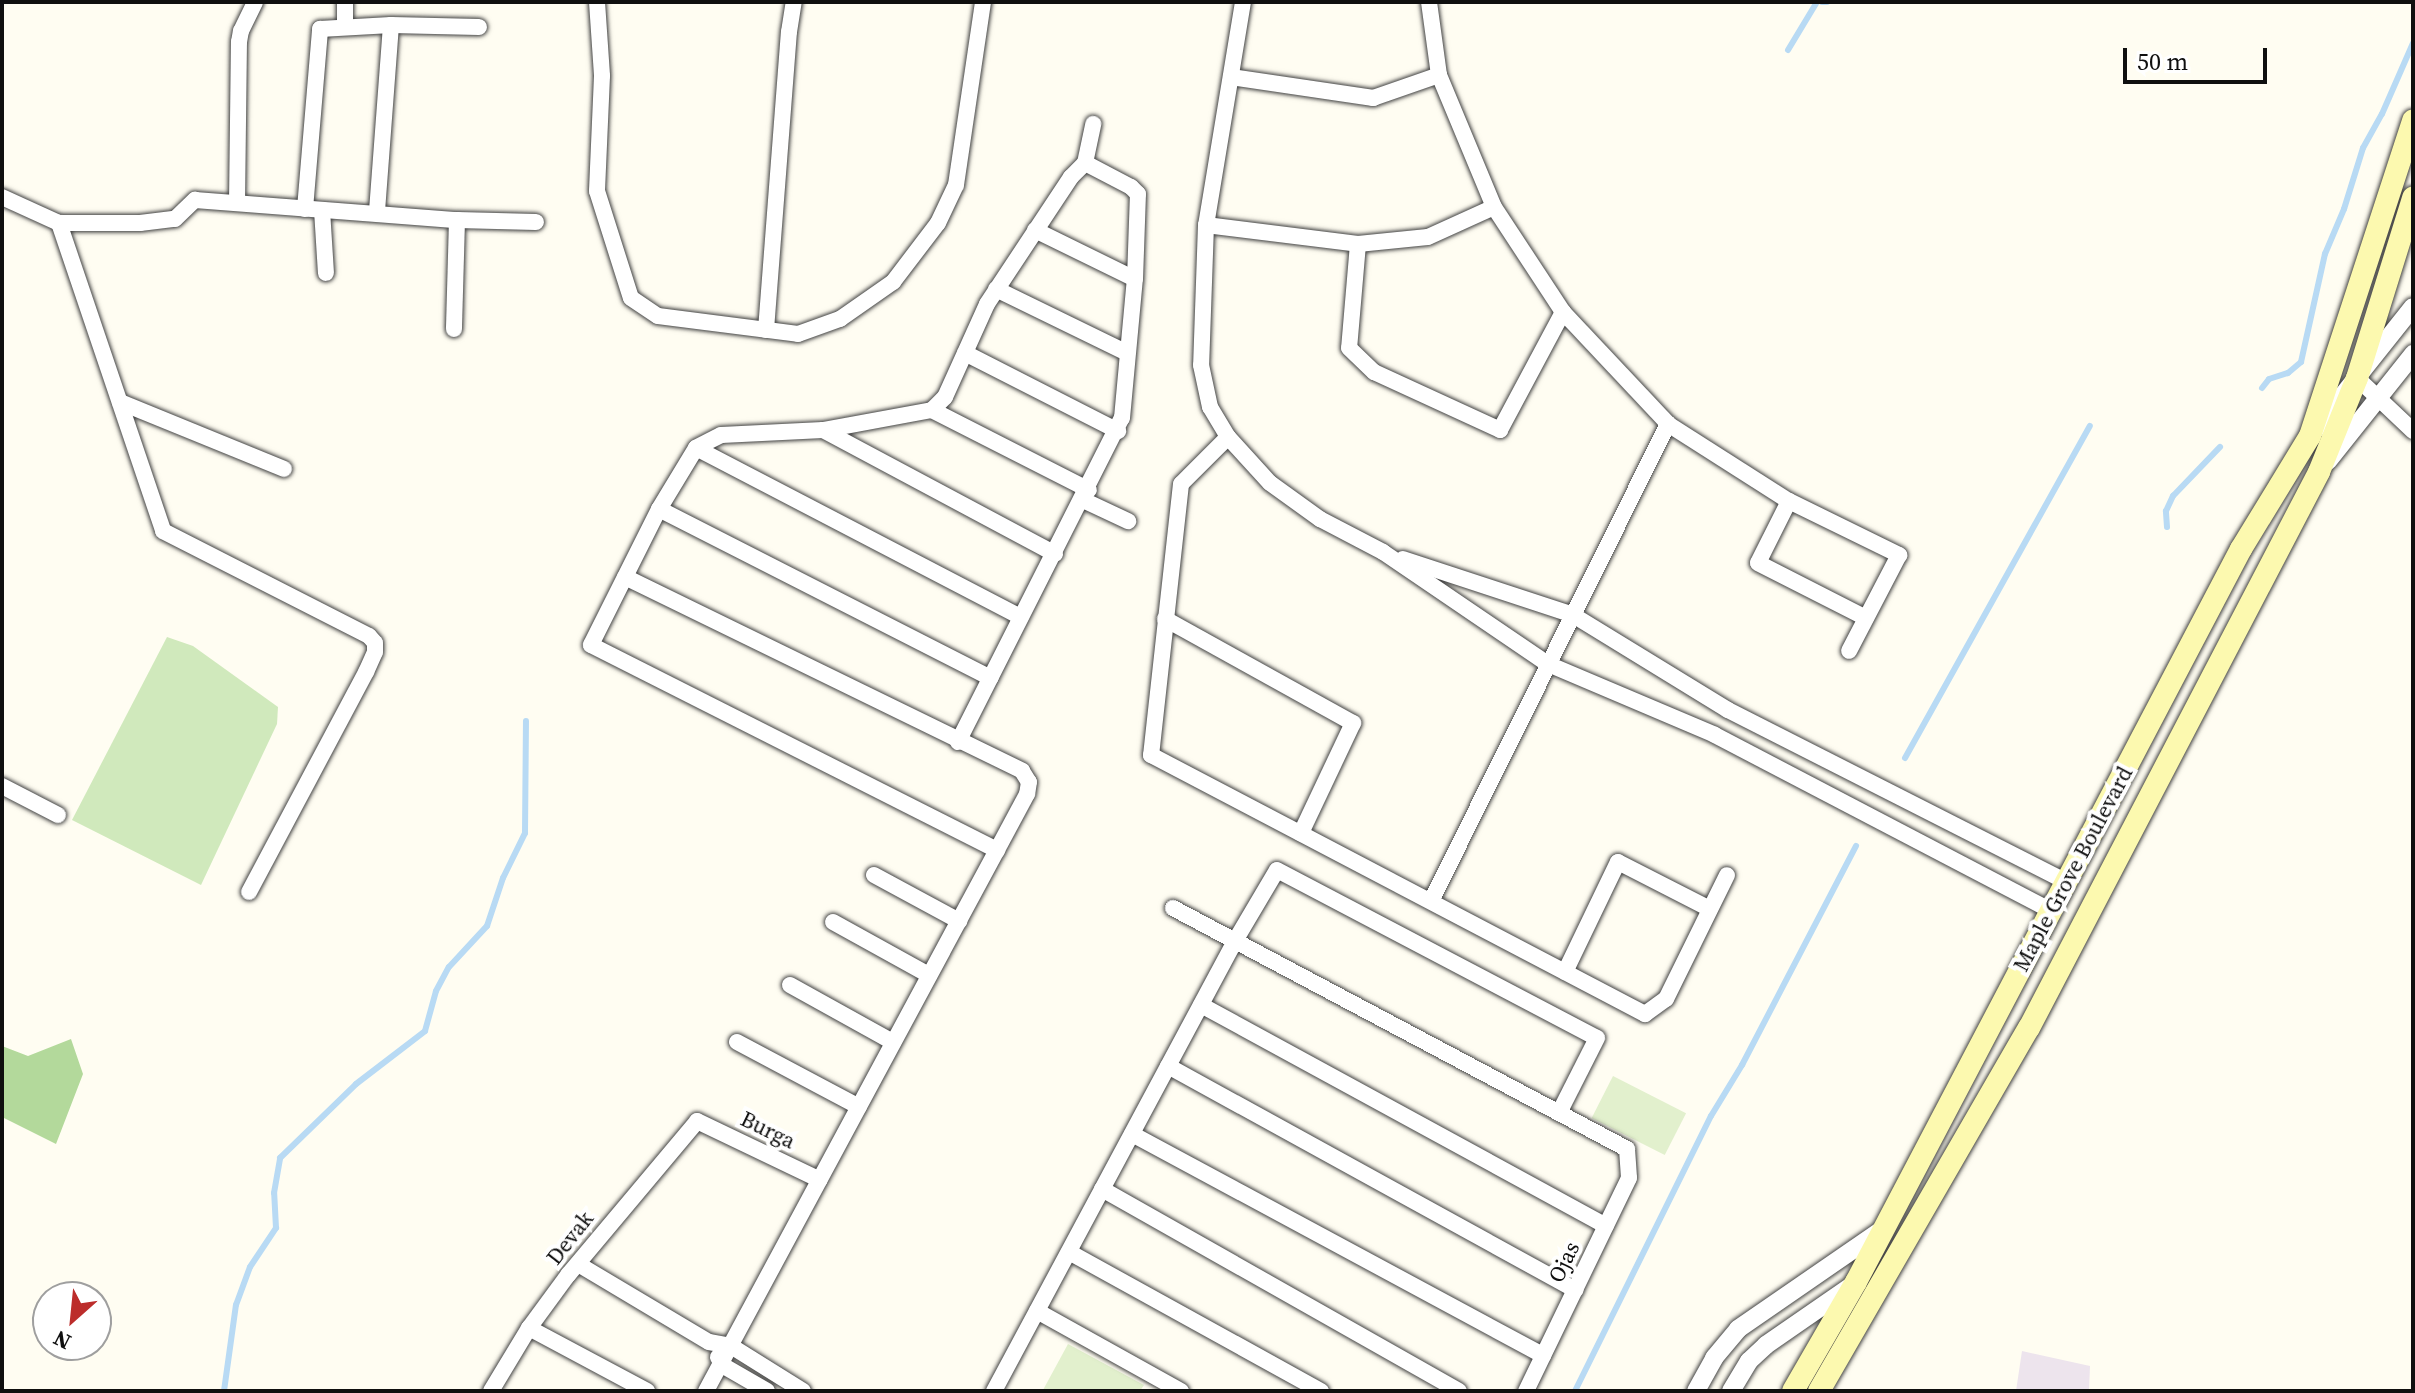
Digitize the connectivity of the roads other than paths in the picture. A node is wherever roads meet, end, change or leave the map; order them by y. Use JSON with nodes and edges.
{"nodes":[{"id":1,"x":255,"y":2,"type":"edge"},
{"id":2,"x":345,"y":2,"type":"edge"},
{"id":3,"x":597,"y":2,"type":"edge"},
{"id":4,"x":787,"y":2,"type":"edge"},
{"id":5,"x":794,"y":2,"type":"edge"},
{"id":6,"x":983,"y":2,"type":"edge"},
{"id":7,"x":1243,"y":2,"type":"edge"},
{"id":8,"x":1429,"y":2,"type":"edge"},
{"id":9,"x":345,"y":25,"type":"junction"},
{"id":10,"x":391,"y":25,"type":"junction"},
{"id":11,"x":479,"y":27,"type":"dead end"},
{"id":12,"x":789,"y":32,"type":"junction"},
{"id":13,"x":1439,"y":75,"type":"junction"},
{"id":14,"x":1231,"y":77,"type":"junction"},
{"id":15,"x":2413,"y":120,"type":"edge"},
{"id":16,"x":1093,"y":124,"type":"dead end"},
{"id":17,"x":1085,"y":163,"type":"junction"},
{"id":18,"x":2,"y":197,"type":"edge"},
{"id":19,"x":2413,"y":198,"type":"edge"},
{"id":20,"x":237,"y":203,"type":"junction"},
{"id":21,"x":1494,"y":207,"type":"junction"},
{"id":22,"x":314,"y":209,"type":"junction"},
{"id":23,"x":377,"y":213,"type":"junction"},
{"id":24,"x":457,"y":220,"type":"junction"},
{"id":25,"x":536,"y":222,"type":"dead end"},
{"id":26,"x":59,"y":223,"type":"junction"},
{"id":27,"x":1206,"y":225,"type":"junction"},
{"id":28,"x":1035,"y":230,"type":"junction"},
{"id":29,"x":1358,"y":244,"type":"junction"},
{"id":30,"x":326,"y":273,"type":"dead end"},
{"id":31,"x":1135,"y":279,"type":"junction"},
{"id":32,"x":996,"y":289,"type":"junction"},
{"id":33,"x":2413,"y":307,"type":"edge"},
{"id":34,"x":1563,"y":312,"type":"junction"},
{"id":35,"x":454,"y":329,"type":"dead end"},
{"id":36,"x":766,"y":330,"type":"junction"},
{"id":37,"x":965,"y":353,"type":"junction"},
{"id":38,"x":1127,"y":353,"type":"junction"},
{"id":39,"x":2413,"y":354,"type":"edge"},
{"id":40,"x":2357,"y":378,"type":"junction"},
{"id":41,"x":2377,"y":398,"type":"junction"},
{"id":42,"x":120,"y":402,"type":"junction"},
{"id":43,"x":932,"y":410,"type":"junction"},
{"id":44,"x":1668,"y":424,"type":"junction"},
{"id":45,"x":823,"y":430,"type":"junction"},
{"id":46,"x":1118,"y":431,"type":"junction"},
{"id":47,"x":2413,"y":431,"type":"edge"},
{"id":48,"x":2310,"y":436,"type":"junction"},
{"id":49,"x":1228,"y":437,"type":"junction"},
{"id":50,"x":696,"y":448,"type":"junction"},
{"id":51,"x":284,"y":469,"type":"dead end"},
{"id":52,"x":2319,"y":472,"type":"junction"},
{"id":53,"x":1086,"y":495,"type":"junction"},
{"id":54,"x":1789,"y":501,"type":"junction"},
{"id":55,"x":659,"y":509,"type":"junction"},
{"id":56,"x":1128,"y":521,"type":"dead end"},
{"id":57,"x":1383,"y":552,"type":"junction"},
{"id":58,"x":1055,"y":554,"type":"junction"},
{"id":59,"x":625,"y":577,"type":"junction"},
{"id":60,"x":1573,"y":615,"type":"junction"},
{"id":61,"x":1021,"y":617,"type":"junction"},
{"id":62,"x":1866,"y":618,"type":"junction"},
{"id":63,"x":1165,"y":619,"type":"junction"},
{"id":64,"x":1849,"y":651,"type":"dead end"},
{"id":65,"x":1548,"y":664,"type":"junction"},
{"id":66,"x":990,"y":678,"type":"junction"},
{"id":67,"x":1728,"y":710,"type":"junction"},
{"id":68,"x":1715,"y":735,"type":"junction"},
{"id":69,"x":958,"y":742,"type":"junction"},
{"id":70,"x":2,"y":786,"type":"edge"},
{"id":71,"x":58,"y":815,"type":"dead end"},
{"id":72,"x":1301,"y":833,"type":"junction"},
{"id":73,"x":997,"y":850,"type":"junction"},
{"id":74,"x":874,"y":875,"type":"dead end"},
{"id":75,"x":1727,"y":875,"type":"dead end"},
{"id":76,"x":2067,"y":882,"type":"junction"},
{"id":77,"x":249,"y":892,"type":"dead end"},
{"id":78,"x":1431,"y":901,"type":"junction"},
{"id":79,"x":1173,"y":908,"type":"dead end"},
{"id":80,"x":1710,"y":909,"type":"junction"},
{"id":81,"x":2052,"y":911,"type":"junction"},
{"id":82,"x":959,"y":921,"type":"junction"},
{"id":83,"x":833,"y":922,"type":"dead end"},
{"id":84,"x":1235,"y":941,"type":"junction"},
{"id":85,"x":1565,"y":972,"type":"junction"},
{"id":86,"x":929,"y":975,"type":"junction"},
{"id":87,"x":790,"y":985,"type":"dead end"},
{"id":88,"x":1201,"y":1005,"type":"junction"},
{"id":89,"x":737,"y":1042,"type":"dead end"},
{"id":90,"x":893,"y":1042,"type":"junction"},
{"id":91,"x":1168,"y":1066,"type":"junction"},
{"id":92,"x":859,"y":1107,"type":"junction"},
{"id":93,"x":1559,"y":1113,"type":"junction"},
{"id":94,"x":697,"y":1121,"type":"joint"},
{"id":95,"x":1132,"y":1134,"type":"junction"},
{"id":96,"x":820,"y":1180,"type":"junction"},
{"id":97,"x":1102,"y":1189,"type":"junction"},
{"id":98,"x":1606,"y":1226,"type":"junction"},
{"id":99,"x":1883,"y":1229,"type":"junction"},
{"id":100,"x":1069,"y":1252,"type":"junction"},
{"id":101,"x":578,"y":1264,"type":"junction"},
{"id":102,"x":1856,"y":1282,"type":"junction"},
{"id":103,"x":1575,"y":1290,"type":"junction"},
{"id":104,"x":1037,"y":1311,"type":"junction"},
{"id":105,"x":529,"y":1328,"type":"junction"},
{"id":106,"x":709,"y":1342,"type":"junction"},
{"id":107,"x":731,"y":1346,"type":"junction"},
{"id":108,"x":1543,"y":1355,"type":"junction"},
{"id":109,"x":722,"y":1365,"type":"junction"},
{"id":110,"x":1162,"y":1386,"type":"edge"},
{"id":111,"x":491,"y":1391,"type":"edge"},
{"id":112,"x":647,"y":1391,"type":"edge"},
{"id":113,"x":706,"y":1391,"type":"edge"},
{"id":114,"x":767,"y":1391,"type":"edge"},
{"id":115,"x":803,"y":1391,"type":"edge"},
{"id":116,"x":994,"y":1391,"type":"edge"},
{"id":117,"x":1181,"y":1391,"type":"edge"},
{"id":118,"x":1321,"y":1391,"type":"edge"},
{"id":119,"x":1459,"y":1391,"type":"edge"},
{"id":120,"x":1526,"y":1391,"type":"edge"},
{"id":121,"x":1696,"y":1391,"type":"edge"},
{"id":122,"x":1731,"y":1391,"type":"edge"},
{"id":123,"x":1793,"y":1391,"type":"edge"},
{"id":124,"x":1819,"y":1391,"type":"edge"}],
"edges":[{"from":1,"to":20,"type":"street"},
{"from":2,"to":9,"type":"street"},
{"from":3,"to":36,"type":"street"},
{"from":4,"to":12,"type":"street"},
{"from":5,"to":12,"type":"street"},
{"from":6,"to":36,"type":"street"},
{"from":7,"to":14,"type":"street"},
{"from":8,"to":13,"type":"street"},
{"from":9,"to":10,"type":"street"},
{"from":9,"to":22,"type":"street"},
{"from":10,"to":11,"type":"street"},
{"from":10,"to":23,"type":"street"},
{"from":12,"to":36,"type":"street"},
{"from":13,"to":14,"type":"street"},
{"from":13,"to":21,"type":"street"},
{"from":14,"to":27,"type":"street"},
{"from":15,"to":48,"type":"main road"},
{"from":16,"to":17,"type":"street"},
{"from":17,"to":28,"type":"street"},
{"from":17,"to":31,"type":"street"},
{"from":18,"to":26,"type":"street"},
{"from":19,"to":40,"type":"main road"},
{"from":20,"to":22,"type":"street"},
{"from":20,"to":26,"type":"street"},
{"from":21,"to":29,"type":"street"},
{"from":21,"to":34,"type":"street"},
{"from":22,"to":23,"type":"street"},
{"from":22,"to":30,"type":"street"},
{"from":23,"to":24,"type":"street"},
{"from":24,"to":25,"type":"street"},
{"from":24,"to":35,"type":"street"},
{"from":26,"to":42,"type":"street"},
{"from":27,"to":29,"type":"street"},
{"from":27,"to":49,"type":"street"},
{"from":28,"to":31,"type":"street"},
{"from":28,"to":32,"type":"street"},
{"from":29,"to":34,"type":"street"},
{"from":31,"to":38,"type":"street"},
{"from":32,"to":37,"type":"street"},
{"from":32,"to":38,"type":"street"},
{"from":33,"to":40,"type":"street","name":"Maple Grove Boulevard"},
{"from":34,"to":44,"type":"street"},
{"from":37,"to":43,"type":"street"},
{"from":37,"to":46,"type":"street"},
{"from":38,"to":46,"type":"street"},
{"from":39,"to":41,"type":"street","name":"Maple Grove Boulevard"},
{"from":40,"to":41,"type":"street"},
{"from":40,"to":48,"type":"street","name":"Maple Grove Boulevard"},
{"from":40,"to":52,"type":"main road"},
{"from":41,"to":47,"type":"street"},
{"from":41,"to":52,"type":"street","name":"Maple Grove Boulevard"},
{"from":42,"to":51,"type":"street"},
{"from":42,"to":77,"type":"street"},
{"from":43,"to":45,"type":"street"},
{"from":43,"to":53,"type":"street"},
{"from":44,"to":54,"type":"street"},
{"from":44,"to":60,"type":"street"},
{"from":45,"to":50,"type":"street"},
{"from":45,"to":58,"type":"street"},
{"from":46,"to":53,"type":"street"},
{"from":48,"to":76,"type":"main road","name":"Maple Grove Boulevard"},
{"from":49,"to":57,"type":"street"},
{"from":49,"to":63,"type":"street"},
{"from":50,"to":55,"type":"street"},
{"from":50,"to":61,"type":"street"},
{"from":52,"to":124,"type":"main road","name":"Maple Grove Boulevard"},
{"from":53,"to":56,"type":"street"},
{"from":53,"to":58,"type":"street"},
{"from":54,"to":62,"type":"street"},
{"from":54,"to":62,"type":"street"},
{"from":55,"to":59,"type":"street"},
{"from":55,"to":66,"type":"street"},
{"from":57,"to":60,"type":"street"},
{"from":57,"to":65,"type":"street"},
{"from":58,"to":61,"type":"street"},
{"from":59,"to":69,"type":"street"},
{"from":59,"to":73,"type":"street"},
{"from":60,"to":65,"type":"street"},
{"from":60,"to":67,"type":"street"},
{"from":61,"to":66,"type":"street"},
{"from":62,"to":64,"type":"street"},
{"from":63,"to":72,"type":"street"},
{"from":63,"to":72,"type":"street"},
{"from":65,"to":68,"type":"street"},
{"from":65,"to":78,"type":"street"},
{"from":66,"to":69,"type":"street"},
{"from":67,"to":68,"type":"street"},
{"from":67,"to":76,"type":"street"},
{"from":68,"to":81,"type":"street"},
{"from":69,"to":73,"type":"street"},
{"from":70,"to":71,"type":"street"},
{"from":72,"to":78,"type":"street"},
{"from":73,"to":82,"type":"street"},
{"from":74,"to":82,"type":"street"},
{"from":75,"to":80,"type":"street"},
{"from":76,"to":81,"type":"main road","name":"Maple Grove Boulevard"},
{"from":78,"to":85,"type":"street"},
{"from":79,"to":84,"type":"street"},
{"from":80,"to":85,"type":"street"},
{"from":80,"to":85,"type":"street"},
{"from":81,"to":99,"type":"main road","name":"Maple Grove Boulevard"},
{"from":82,"to":86,"type":"street"},
{"from":83,"to":86,"type":"street"},
{"from":84,"to":88,"type":"street"},
{"from":84,"to":93,"type":"street"},
{"from":84,"to":93,"type":"street"},
{"from":86,"to":90,"type":"street"},
{"from":87,"to":90,"type":"street"},
{"from":88,"to":91,"type":"street"},
{"from":88,"to":98,"type":"street"},
{"from":89,"to":92,"type":"street"},
{"from":90,"to":92,"type":"street"},
{"from":91,"to":95,"type":"street"},
{"from":91,"to":103,"type":"street"},
{"from":92,"to":96,"type":"street"},
{"from":93,"to":98,"type":"street","name":"Ojas"},
{"from":94,"to":96,"type":"street","name":"Burga"},
{"from":94,"to":101,"type":"street","name":"Devak"},
{"from":95,"to":97,"type":"street"},
{"from":95,"to":108,"type":"street"},
{"from":96,"to":107,"type":"street"},
{"from":97,"to":100,"type":"street"},
{"from":97,"to":119,"type":"street"},
{"from":98,"to":103,"type":"street","name":"Ojas"},
{"from":99,"to":102,"type":"main road"},
{"from":99,"to":121,"type":"street","name":"Maple Grove Boulevard"},
{"from":100,"to":104,"type":"street"},
{"from":100,"to":118,"type":"street"},
{"from":101,"to":105,"type":"street","name":"Devak"},
{"from":101,"to":106,"type":"street"},
{"from":102,"to":122,"type":"street"},
{"from":102,"to":123,"type":"main road"},
{"from":103,"to":108,"type":"street","name":"Ojas"},
{"from":104,"to":110,"type":"street"},
{"from":104,"to":116,"type":"street"},
{"from":105,"to":111,"type":"street","name":"Devak"},
{"from":105,"to":112,"type":"street"},
{"from":106,"to":107,"type":"street"},
{"from":106,"to":109,"type":"street"},
{"from":107,"to":109,"type":"street"},
{"from":107,"to":115,"type":"street"},
{"from":108,"to":120,"type":"street","name":"Ojas"},
{"from":109,"to":113,"type":"street"},
{"from":109,"to":114,"type":"street"},
{"from":110,"to":117,"type":"street"}]}
